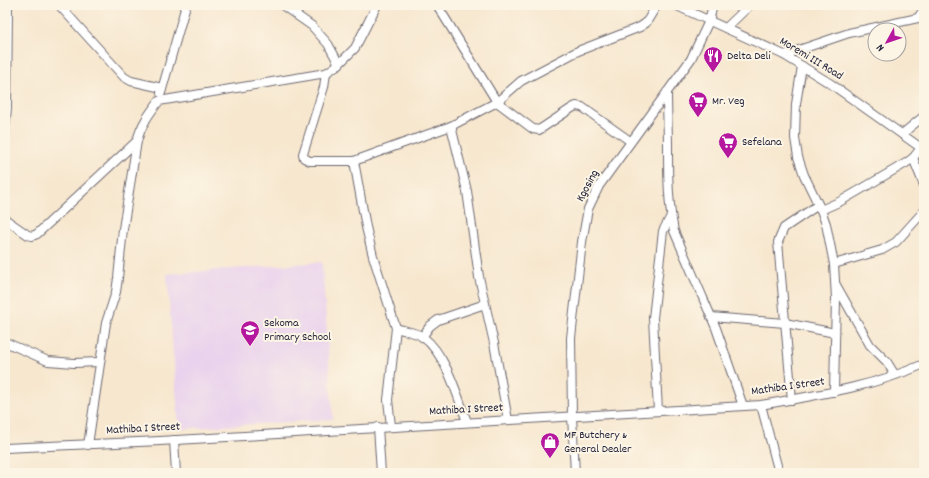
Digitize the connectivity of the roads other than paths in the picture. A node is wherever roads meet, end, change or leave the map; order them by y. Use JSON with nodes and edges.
{"nodes":[{"id":1,"x":8,"y":5,"type":"edge"},
{"id":2,"x":59,"y":5,"type":"edge"},
{"id":3,"x":186,"y":5,"type":"edge"},
{"id":4,"x":282,"y":5,"type":"edge"},
{"id":5,"x":377,"y":5,"type":"edge"},
{"id":6,"x":437,"y":5,"type":"edge"},
{"id":7,"x":657,"y":5,"type":"edge"},
{"id":8,"x":675,"y":5,"type":"edge"},
{"id":9,"x":713,"y":5,"type":"edge"},
{"id":10,"x":750,"y":5,"type":"edge"},
{"id":11,"x":924,"y":9,"type":"edge"},
{"id":12,"x":709,"y":21,"type":"junction"},
{"id":13,"x":726,"y":28,"type":"junction"},
{"id":14,"x":784,"y":54,"type":"junction"},
{"id":15,"x":339,"y":64,"type":"junction"},
{"id":16,"x":802,"y":66,"type":"junction"},
{"id":17,"x":326,"y":73,"type":"junction"},
{"id":18,"x":6,"y":78,"type":"edge"},
{"id":19,"x":162,"y":88,"type":"junction"},
{"id":20,"x":667,"y":92,"type":"junction"},
{"id":21,"x":159,"y":101,"type":"junction"},
{"id":22,"x":497,"y":102,"type":"junction"},
{"id":23,"x":924,"y":116,"type":"edge"},
{"id":24,"x":451,"y":126,"type":"junction"},
{"id":25,"x":5,"y":127,"type":"edge"},
{"id":26,"x":902,"y":134,"type":"junction"},
{"id":27,"x":137,"y":140,"type":"junction"},
{"id":28,"x":630,"y":141,"type":"junction"},
{"id":29,"x":922,"y":149,"type":"edge"},
{"id":30,"x":913,"y":158,"type":"junction"},
{"id":31,"x":354,"y":161,"type":"junction"},
{"id":32,"x":924,"y":185,"type":"edge"},
{"id":33,"x":820,"y":207,"type":"junction"},
{"id":34,"x":924,"y":211,"type":"edge"},
{"id":35,"x":671,"y":216,"type":"junction"},
{"id":36,"x":5,"y":219,"type":"edge"},
{"id":37,"x":834,"y":264,"type":"junction"},
{"id":38,"x":836,"y":285,"type":"junction"},
{"id":39,"x":485,"y":304,"type":"junction"},
{"id":40,"x":712,"y":317,"type":"junction"},
{"id":41,"x":785,"y":323,"type":"junction"},
{"id":42,"x":396,"y":328,"type":"junction"},
{"id":43,"x":835,"y":333,"type":"junction"},
{"id":44,"x":422,"y":337,"type":"junction"},
{"id":45,"x":5,"y":342,"type":"edge"},
{"id":46,"x":99,"y":362,"type":"junction"},
{"id":47,"x":924,"y":364,"type":"edge"},
{"id":48,"x":895,"y":375,"type":"junction"},
{"id":49,"x":834,"y":392,"type":"junction"},
{"id":50,"x":792,"y":400,"type":"junction"},
{"id":51,"x":761,"y":405,"type":"junction"},
{"id":52,"x":743,"y":406,"type":"junction"},
{"id":53,"x":658,"y":411,"type":"junction"},
{"id":54,"x":572,"y":416,"type":"junction"},
{"id":55,"x":508,"y":420,"type":"junction"},
{"id":56,"x":467,"y":422,"type":"junction"},
{"id":57,"x":391,"y":426,"type":"junction"},
{"id":58,"x":378,"y":427,"type":"junction"},
{"id":59,"x":174,"y":440,"type":"junction"},
{"id":60,"x":88,"y":444,"type":"junction"},
{"id":61,"x":5,"y":448,"type":"edge"},
{"id":62,"x":176,"y":473,"type":"edge"},
{"id":63,"x":381,"y":473,"type":"edge"},
{"id":64,"x":575,"y":473,"type":"edge"},
{"id":65,"x":779,"y":473,"type":"edge"}],
"edges":[{"from":1,"to":18,"type":"street"},
{"from":2,"to":19,"type":"street"},
{"from":3,"to":19,"type":"street"},
{"from":4,"to":15,"type":"street"},
{"from":5,"to":15,"type":"street"},
{"from":6,"to":22,"type":"street"},
{"from":7,"to":22,"type":"street"},
{"from":8,"to":12,"type":"street","name":"Moremi III Road"},
{"from":9,"to":12,"type":"street","name":"Kgosing"},
{"from":10,"to":13,"type":"street"},
{"from":11,"to":14,"type":"street"},
{"from":12,"to":13,"type":"street","name":"Moremi III Road"},
{"from":12,"to":20,"type":"street","name":"Kgosing"},
{"from":13,"to":14,"type":"street","name":"Moremi III Road"},
{"from":14,"to":16,"type":"street","name":"Moremi III Road"},
{"from":15,"to":17,"type":"street"},
{"from":16,"to":26,"type":"street","name":"Moremi III Road"},
{"from":16,"to":33,"type":"street"},
{"from":17,"to":21,"type":"street"},
{"from":17,"to":31,"type":"street"},
{"from":18,"to":25,"type":"street"},
{"from":19,"to":21,"type":"street"},
{"from":20,"to":28,"type":"street","name":"Kgosing"},
{"from":20,"to":35,"type":"street"},
{"from":21,"to":27,"type":"street"},
{"from":22,"to":24,"type":"street"},
{"from":22,"to":28,"type":"street"},
{"from":23,"to":26,"type":"street"},
{"from":24,"to":31,"type":"street"},
{"from":24,"to":39,"type":"street"},
{"from":26,"to":29,"type":"street","name":"Moremi III Road"},
{"from":27,"to":36,"type":"street"},
{"from":27,"to":46,"type":"street"},
{"from":28,"to":54,"type":"street","name":"Kgosing"},
{"from":29,"to":30,"type":"street"},
{"from":30,"to":32,"type":"street"},
{"from":30,"to":33,"type":"street"},
{"from":31,"to":42,"type":"street"},
{"from":33,"to":37,"type":"street"},
{"from":33,"to":41,"type":"street"},
{"from":34,"to":37,"type":"street"},
{"from":35,"to":40,"type":"street"},
{"from":35,"to":53,"type":"street"},
{"from":37,"to":38,"type":"street"},
{"from":38,"to":43,"type":"street"},
{"from":38,"to":48,"type":"street"},
{"from":39,"to":44,"type":"street"},
{"from":39,"to":55,"type":"street"},
{"from":40,"to":41,"type":"street"},
{"from":40,"to":52,"type":"street"},
{"from":41,"to":43,"type":"street"},
{"from":41,"to":50,"type":"street"},
{"from":42,"to":44,"type":"street"},
{"from":42,"to":57,"type":"street"},
{"from":43,"to":49,"type":"street"},
{"from":44,"to":56,"type":"street"},
{"from":45,"to":46,"type":"street"},
{"from":46,"to":60,"type":"street"},
{"from":47,"to":48,"type":"street","name":"Mathiba I Street"},
{"from":48,"to":49,"type":"street","name":"Mathiba I Street"},
{"from":49,"to":50,"type":"street","name":"Mathiba I Street"},
{"from":50,"to":51,"type":"street","name":"Mathiba I Street"},
{"from":51,"to":52,"type":"street","name":"Mathiba I Street"},
{"from":51,"to":65,"type":"street"},
{"from":52,"to":53,"type":"street","name":"Mathiba I Street"},
{"from":53,"to":54,"type":"street","name":"Mathiba I Street"},
{"from":54,"to":55,"type":"street","name":"Mathiba I Street"},
{"from":54,"to":64,"type":"street","name":"Kgosing"},
{"from":55,"to":56,"type":"street","name":"Mathiba I Street"},
{"from":56,"to":57,"type":"street","name":"Mathiba I Street"},
{"from":57,"to":58,"type":"street","name":"Mathiba I Street"},
{"from":58,"to":59,"type":"street","name":"Mathiba I Street"},
{"from":58,"to":63,"type":"street"},
{"from":59,"to":60,"type":"street","name":"Mathiba I Street"},
{"from":59,"to":62,"type":"street"},
{"from":60,"to":61,"type":"street","name":"Mathiba I Street"}]}
